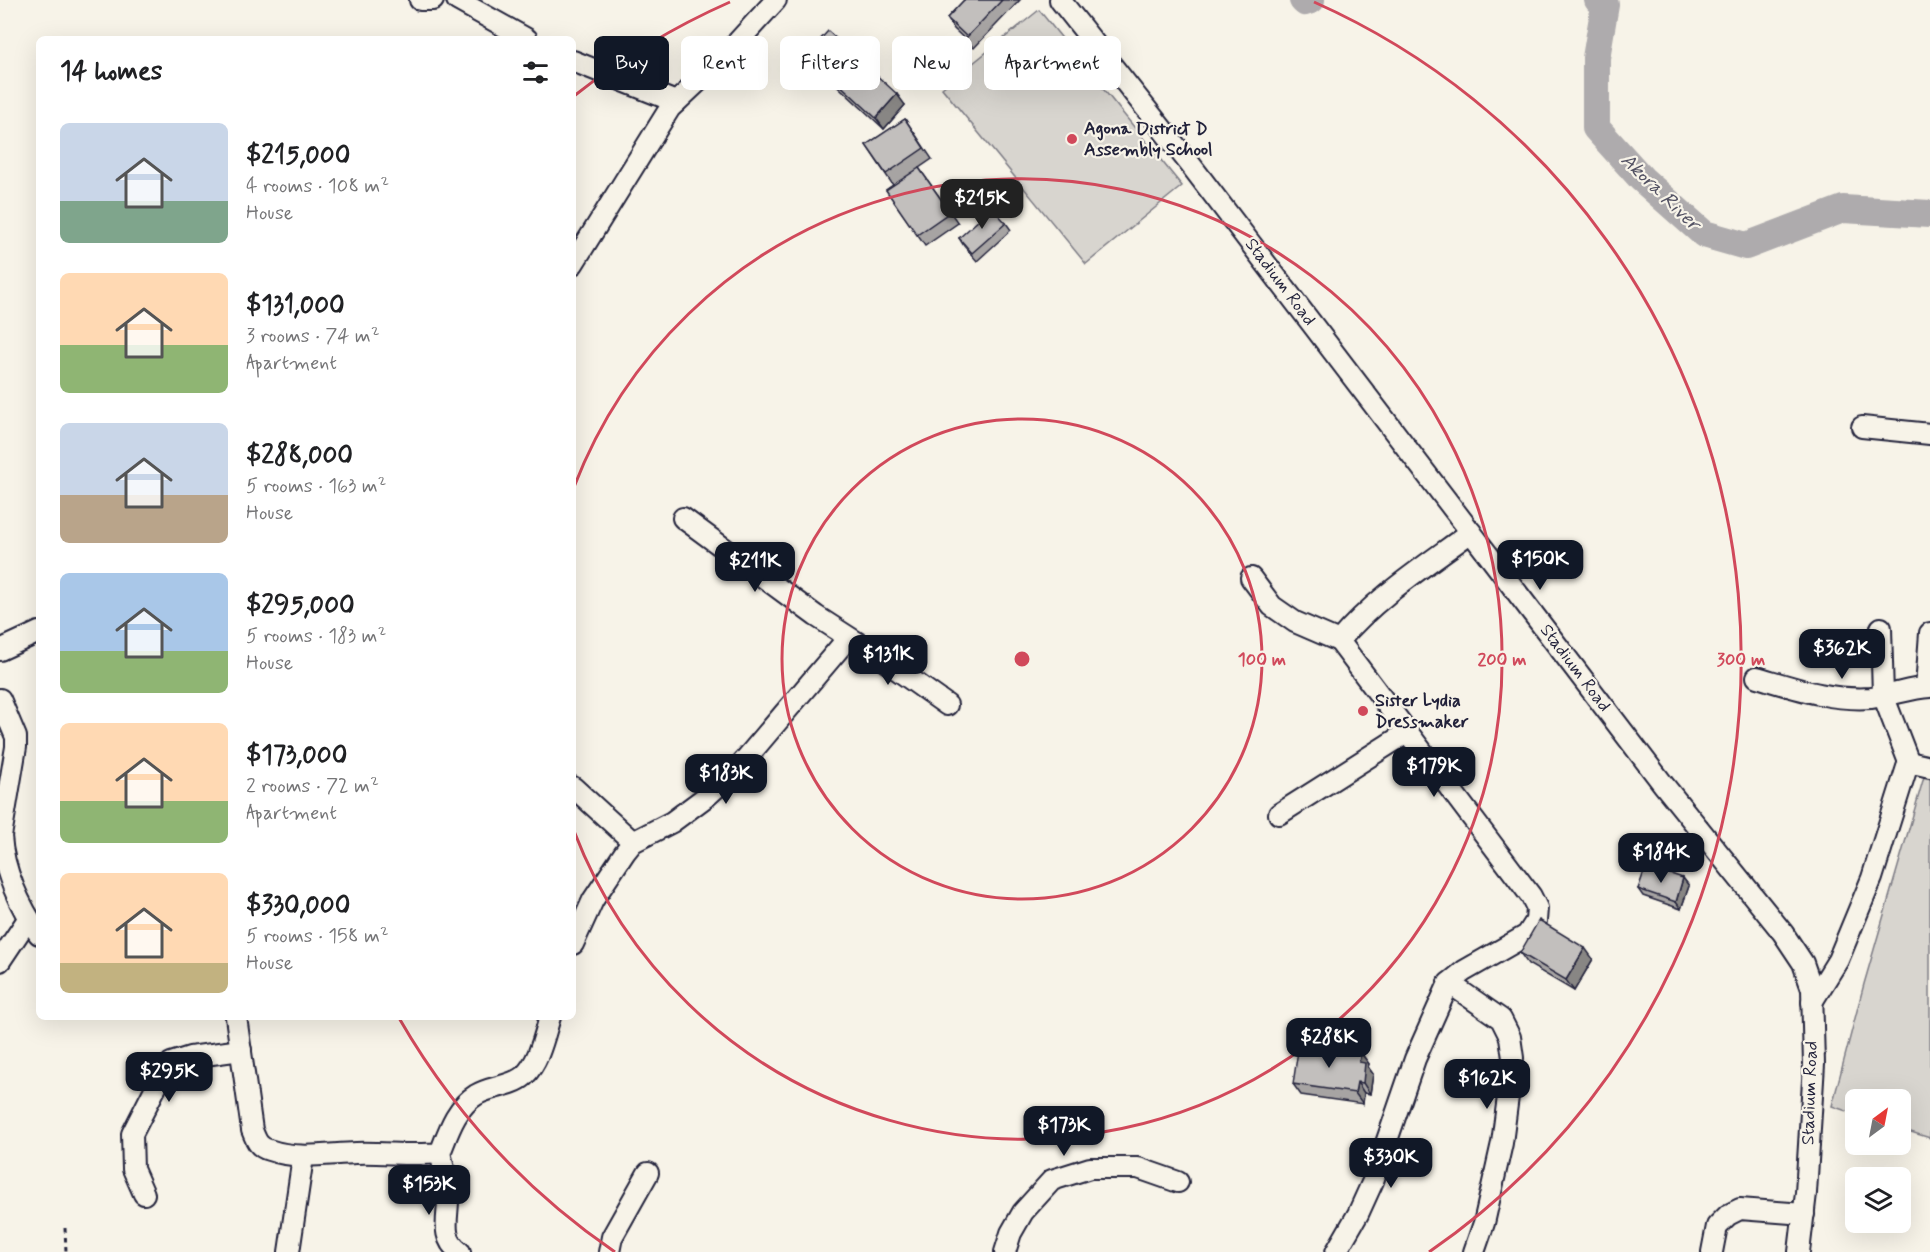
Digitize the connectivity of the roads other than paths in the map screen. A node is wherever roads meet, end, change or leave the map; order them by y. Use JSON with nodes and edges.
{"nodes":[{"id":1,"x":420,"y":0,"type":"edge"},
{"id":2,"x":433,"y":0,"type":"edge"},
{"id":3,"x":457,"y":0,"type":"edge"},
{"id":4,"x":777,"y":0,"type":"edge"},
{"id":5,"x":1060,"y":0,"type":"edge"},
{"id":6,"x":521,"y":36,"type":"edge"},
{"id":7,"x":576,"y":62,"type":"edge"},
{"id":8,"x":676,"y":102,"type":"junction"},
{"id":9,"x":576,"y":259,"type":"edge"},
{"id":10,"x":1862,"y":427,"type":"dead end"},
{"id":11,"x":1930,"y":434,"type":"edge"},
{"id":12,"x":683,"y":518,"type":"dead end"},
{"id":13,"x":1472,"y":532,"type":"junction"},
{"id":14,"x":1251,"y":578,"type":"dead end"},
{"id":15,"x":1881,"y":628,"type":"dead end"},
{"id":16,"x":36,"y":633,"type":"edge"},
{"id":17,"x":1930,"y":633,"type":"edge"},
{"id":18,"x":848,"y":638,"type":"junction"},
{"id":19,"x":1339,"y":641,"type":"junction"},
{"id":20,"x":0,"y":650,"type":"edge"},
{"id":21,"x":1757,"y":677,"type":"dead end"},
{"id":22,"x":1928,"y":687,"type":"edge"},
{"id":23,"x":1883,"y":695,"type":"junction"},
{"id":24,"x":0,"y":699,"type":"edge"},
{"id":25,"x":947,"y":705,"type":"dead end"},
{"id":26,"x":1408,"y":732,"type":"junction"},
{"id":27,"x":1910,"y":765,"type":"junction"},
{"id":28,"x":1930,"y":767,"type":"edge"},
{"id":29,"x":576,"y":790,"type":"edge"},
{"id":30,"x":1279,"y":814,"type":"dead end"},
{"id":31,"x":633,"y":842,"type":"junction"},
{"id":32,"x":7,"y":889,"type":"edge"},
{"id":33,"x":36,"y":930,"type":"edge"},
{"id":34,"x":576,"y":937,"type":"edge"},
{"id":35,"x":0,"y":961,"type":"edge"},
{"id":36,"x":1449,"y":983,"type":"junction"},
{"id":37,"x":1812,"y":1002,"type":"junction"},
{"id":38,"x":236,"y":1020,"type":"edge"},
{"id":39,"x":549,"y":1020,"type":"edge"},
{"id":40,"x":240,"y":1050,"type":"junction"},
{"id":41,"x":440,"y":1153,"type":"junction"},
{"id":42,"x":303,"y":1157,"type":"junction"},
{"id":43,"x":648,"y":1173,"type":"dead end"},
{"id":44,"x":1178,"y":1182,"type":"dead end"},
{"id":45,"x":144,"y":1194,"type":"dead end"},
{"id":46,"x":1804,"y":1214,"type":"junction"},
{"id":47,"x":289,"y":1252,"type":"edge"},
{"id":48,"x":460,"y":1252,"type":"edge"},
{"id":49,"x":609,"y":1252,"type":"edge"},
{"id":50,"x":1005,"y":1252,"type":"edge"},
{"id":51,"x":1336,"y":1252,"type":"edge"},
{"id":52,"x":1474,"y":1252,"type":"edge"},
{"id":53,"x":1712,"y":1252,"type":"edge"},
{"id":54,"x":1799,"y":1252,"type":"edge"}],
"edges":[{"from":1,"to":2,"type":"street"},
{"from":3,"to":6,"type":"street"},
{"from":4,"to":8,"type":"street"},
{"from":5,"to":13,"type":"street","name":"Stadium Road"},
{"from":7,"to":8,"type":"street"},
{"from":8,"to":9,"type":"street"},
{"from":10,"to":11,"type":"street"},
{"from":12,"to":18,"type":"street"},
{"from":13,"to":19,"type":"street"},
{"from":13,"to":37,"type":"street","name":"Stadium Road"},
{"from":14,"to":19,"type":"street"},
{"from":15,"to":23,"type":"street"},
{"from":16,"to":20,"type":"street"},
{"from":17,"to":22,"type":"street"},
{"from":18,"to":25,"type":"street"},
{"from":18,"to":31,"type":"street"},
{"from":19,"to":26,"type":"street"},
{"from":21,"to":23,"type":"street"},
{"from":22,"to":23,"type":"street"},
{"from":23,"to":27,"type":"street"},
{"from":24,"to":32,"type":"street"},
{"from":26,"to":30,"type":"street"},
{"from":26,"to":36,"type":"street"},
{"from":27,"to":28,"type":"street"},
{"from":27,"to":37,"type":"street"},
{"from":29,"to":31,"type":"street"},
{"from":31,"to":34,"type":"street"},
{"from":32,"to":33,"type":"street"},
{"from":33,"to":35,"type":"street"},
{"from":36,"to":51,"type":"street"},
{"from":36,"to":52,"type":"street"},
{"from":37,"to":46,"type":"street","name":"Stadium Road"},
{"from":38,"to":40,"type":"street"},
{"from":39,"to":41,"type":"street"},
{"from":40,"to":42,"type":"street"},
{"from":40,"to":45,"type":"street"},
{"from":41,"to":42,"type":"street"},
{"from":41,"to":48,"type":"street"},
{"from":42,"to":47,"type":"street"},
{"from":43,"to":49,"type":"street"},
{"from":44,"to":50,"type":"street"},
{"from":46,"to":53,"type":"street"},
{"from":46,"to":54,"type":"street","name":"Stadium Road"}]}
